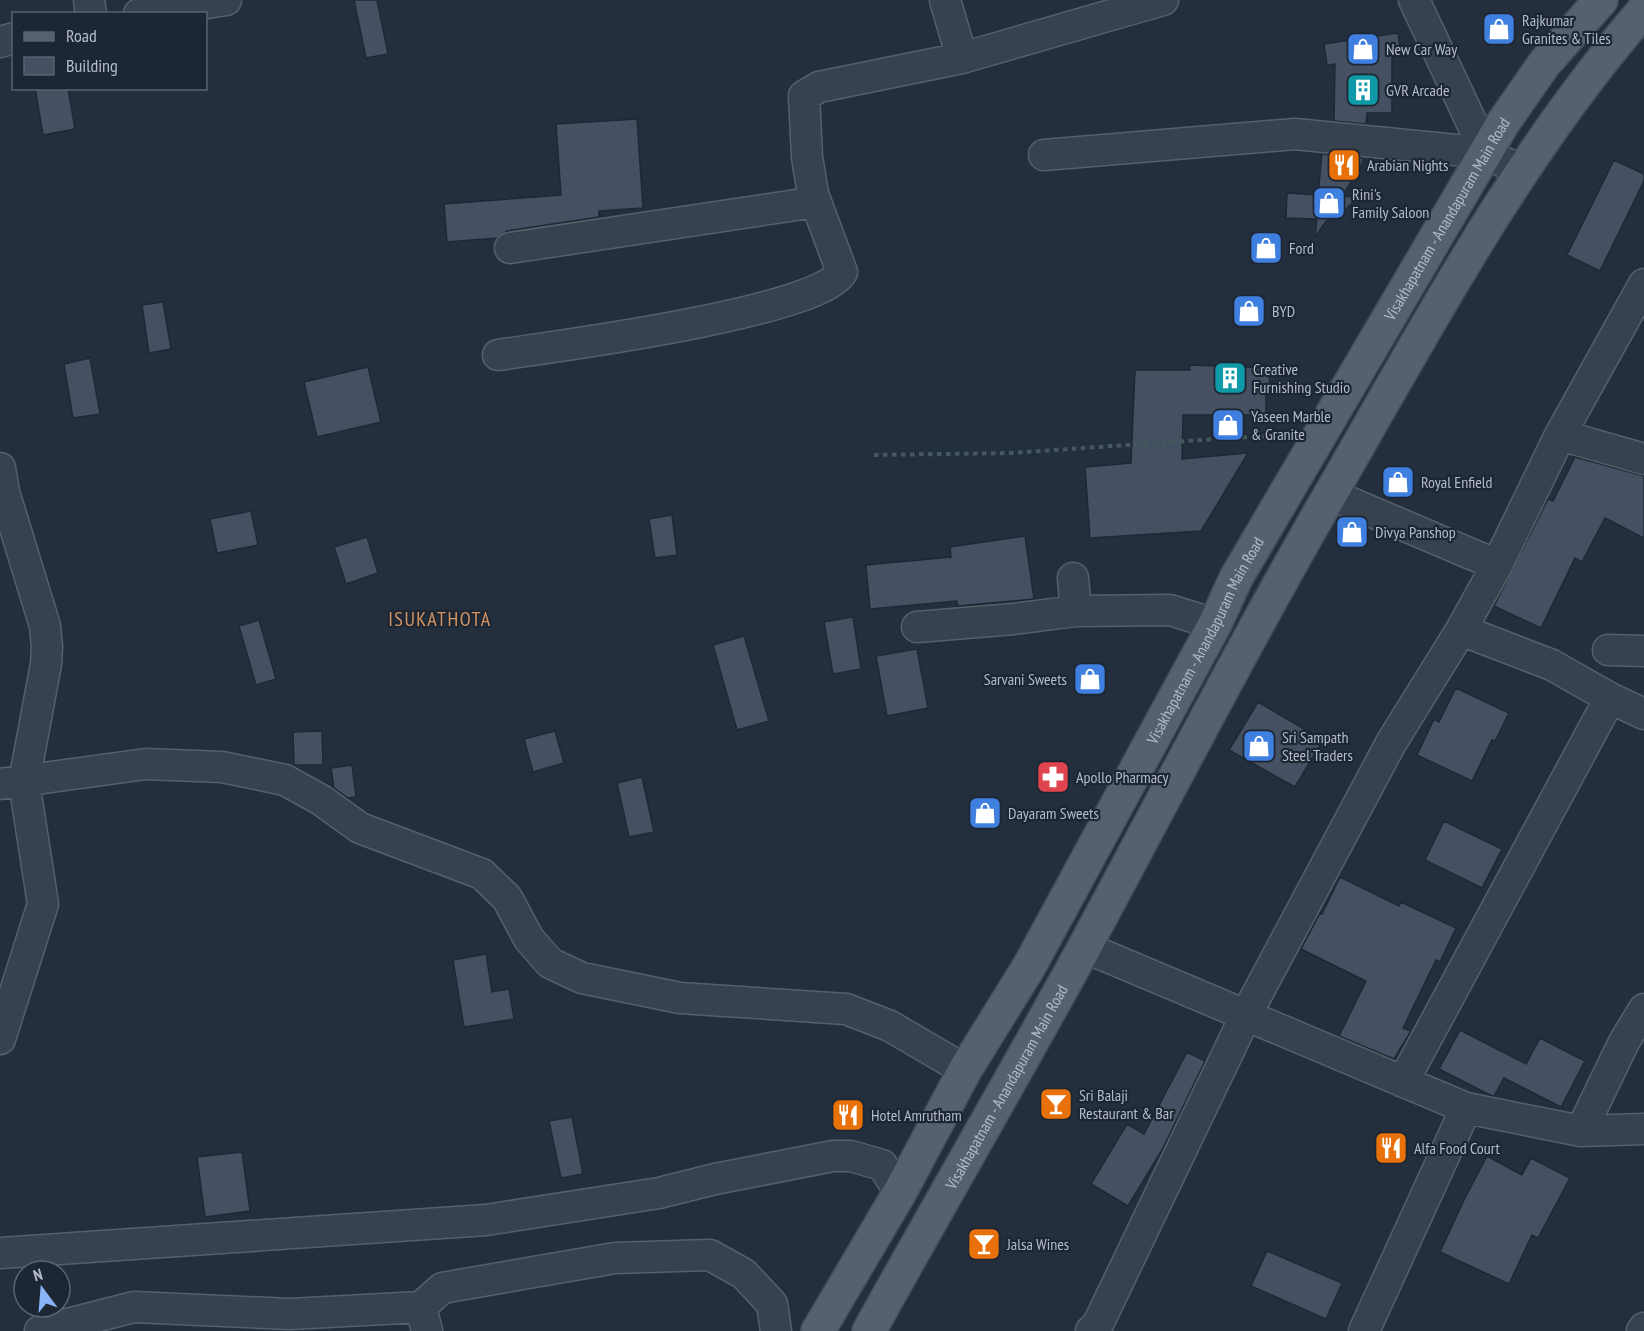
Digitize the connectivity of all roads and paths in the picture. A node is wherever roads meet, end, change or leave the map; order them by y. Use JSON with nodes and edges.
{"nodes":[{"id":1,"x":226,"y":0,"type":"edge"},
{"id":2,"x":945,"y":0,"type":"edge"},
{"id":3,"x":1163,"y":0,"type":"edge"},
{"id":4,"x":1414,"y":0,"type":"edge"},
{"id":5,"x":1601,"y":0,"type":"edge"},
{"id":6,"x":1644,"y":10,"type":"edge"},
{"id":7,"x":151,"y":12,"type":"edge"},
{"id":8,"x":962,"y":58,"type":"junction"},
{"id":9,"x":1486,"y":153,"type":"junction"},
{"id":10,"x":1044,"y":156,"type":"dead end"},
{"id":11,"x":1521,"y":171,"type":"junction"},
{"id":12,"x":816,"y":202,"type":"junction"},
{"id":13,"x":510,"y":248,"type":"dead end"},
{"id":14,"x":1644,"y":284,"type":"edge"},
{"id":15,"x":498,"y":355,"type":"dead end"},
{"id":16,"x":1560,"y":435,"type":"junction"},
{"id":17,"x":1314,"y":445,"type":"junction"},
{"id":18,"x":874,"y":455,"type":"dead end"},
{"id":19,"x":1644,"y":459,"type":"edge"},
{"id":20,"x":0,"y":468,"type":"edge"},
{"id":21,"x":1330,"y":494,"type":"junction"},
{"id":22,"x":1497,"y":565,"type":"junction"},
{"id":23,"x":1073,"y":578,"type":"dead end"},
{"id":24,"x":1076,"y":611,"type":"junction"},
{"id":25,"x":1215,"y":624,"type":"junction"},
{"id":26,"x":917,"y":627,"type":"dead end"},
{"id":27,"x":1461,"y":630,"type":"junction"},
{"id":28,"x":1608,"y":650,"type":"dead end"},
{"id":29,"x":1644,"y":651,"type":"edge"},
{"id":30,"x":1610,"y":698,"type":"junction"},
{"id":31,"x":1644,"y":714,"type":"edge"},
{"id":32,"x":12,"y":783,"type":"edge"},
{"id":33,"x":1084,"y":947,"type":"junction"},
{"id":34,"x":1644,"y":1009,"type":"edge"},
{"id":35,"x":1246,"y":1015,"type":"junction"},
{"id":36,"x":0,"y":1039,"type":"edge"},
{"id":37,"x":965,"y":1070,"type":"junction"},
{"id":38,"x":1403,"y":1082,"type":"junction"},
{"id":39,"x":1466,"y":1108,"type":"junction"},
{"id":40,"x":1644,"y":1128,"type":"edge"},
{"id":41,"x":1581,"y":1131,"type":"junction"},
{"id":42,"x":900,"y":1192,"type":"junction"},
{"id":43,"x":0,"y":1253,"type":"edge"},
{"id":44,"x":424,"y":1319,"type":"edge"},
{"id":45,"x":256,"y":1322,"type":"edge"},
{"id":46,"x":1100,"y":1329,"type":"edge"},
{"id":47,"x":40,"y":1331,"type":"edge"},
{"id":48,"x":776,"y":1331,"type":"edge"},
{"id":49,"x":818,"y":1331,"type":"edge"},
{"id":50,"x":869,"y":1331,"type":"edge"},
{"id":51,"x":1364,"y":1331,"type":"edge"}],
"edges":[{"from":1,"to":7,"type":"street"},
{"from":2,"to":8,"type":"street"},
{"from":3,"to":8,"type":"street"},
{"from":4,"to":9,"type":"street"},
{"from":5,"to":9,"type":"main road","name":"Visakhapatnam - Anandapuram Main Road"},
{"from":6,"to":11,"type":"main road","name":"Visakhapatnam - Anandapuram Main Road"},
{"from":8,"to":12,"type":"street"},
{"from":9,"to":10,"type":"street"},
{"from":9,"to":11,"type":"street"},
{"from":9,"to":17,"type":"main road","name":"Visakhapatnam - Anandapuram Main Road"},
{"from":11,"to":21,"type":"main road","name":"Visakhapatnam - Anandapuram Main Road"},
{"from":12,"to":13,"type":"street"},
{"from":12,"to":15,"type":"street"},
{"from":14,"to":16,"type":"street"},
{"from":16,"to":19,"type":"street"},
{"from":16,"to":22,"type":"street"},
{"from":17,"to":18,"type":"path"},
{"from":17,"to":25,"type":"main road","name":"Visakhapatnam - Anandapuram Main Road"},
{"from":20,"to":32,"type":"street"},
{"from":21,"to":22,"type":"street"},
{"from":21,"to":33,"type":"main road","name":"Visakhapatnam - Anandapuram Main Road"},
{"from":22,"to":27,"type":"street"},
{"from":23,"to":24,"type":"street"},
{"from":24,"to":25,"type":"street"},
{"from":24,"to":26,"type":"street"},
{"from":25,"to":37,"type":"main road","name":"Visakhapatnam - Anandapuram Main Road"},
{"from":27,"to":30,"type":"street"},
{"from":27,"to":35,"type":"street"},
{"from":28,"to":29,"type":"street"},
{"from":30,"to":31,"type":"street"},
{"from":30,"to":38,"type":"street"},
{"from":32,"to":36,"type":"street"},
{"from":32,"to":37,"type":"street"},
{"from":33,"to":35,"type":"street"},
{"from":33,"to":50,"type":"main road","name":"Visakhapatnam - Anandapuram Main Road"},
{"from":34,"to":41,"type":"street"},
{"from":35,"to":38,"type":"street"},
{"from":35,"to":46,"type":"street"},
{"from":37,"to":42,"type":"main road","name":"Visakhapatnam - Anandapuram Main Road"},
{"from":38,"to":39,"type":"street"},
{"from":39,"to":41,"type":"street"},
{"from":39,"to":51,"type":"street"},
{"from":40,"to":41,"type":"street"},
{"from":42,"to":43,"type":"street"},
{"from":42,"to":49,"type":"main road","name":"Visakhapatnam - Anandapuram Main Road"},
{"from":44,"to":45,"type":"street"},
{"from":44,"to":48,"type":"street"},
{"from":45,"to":47,"type":"street"}]}
